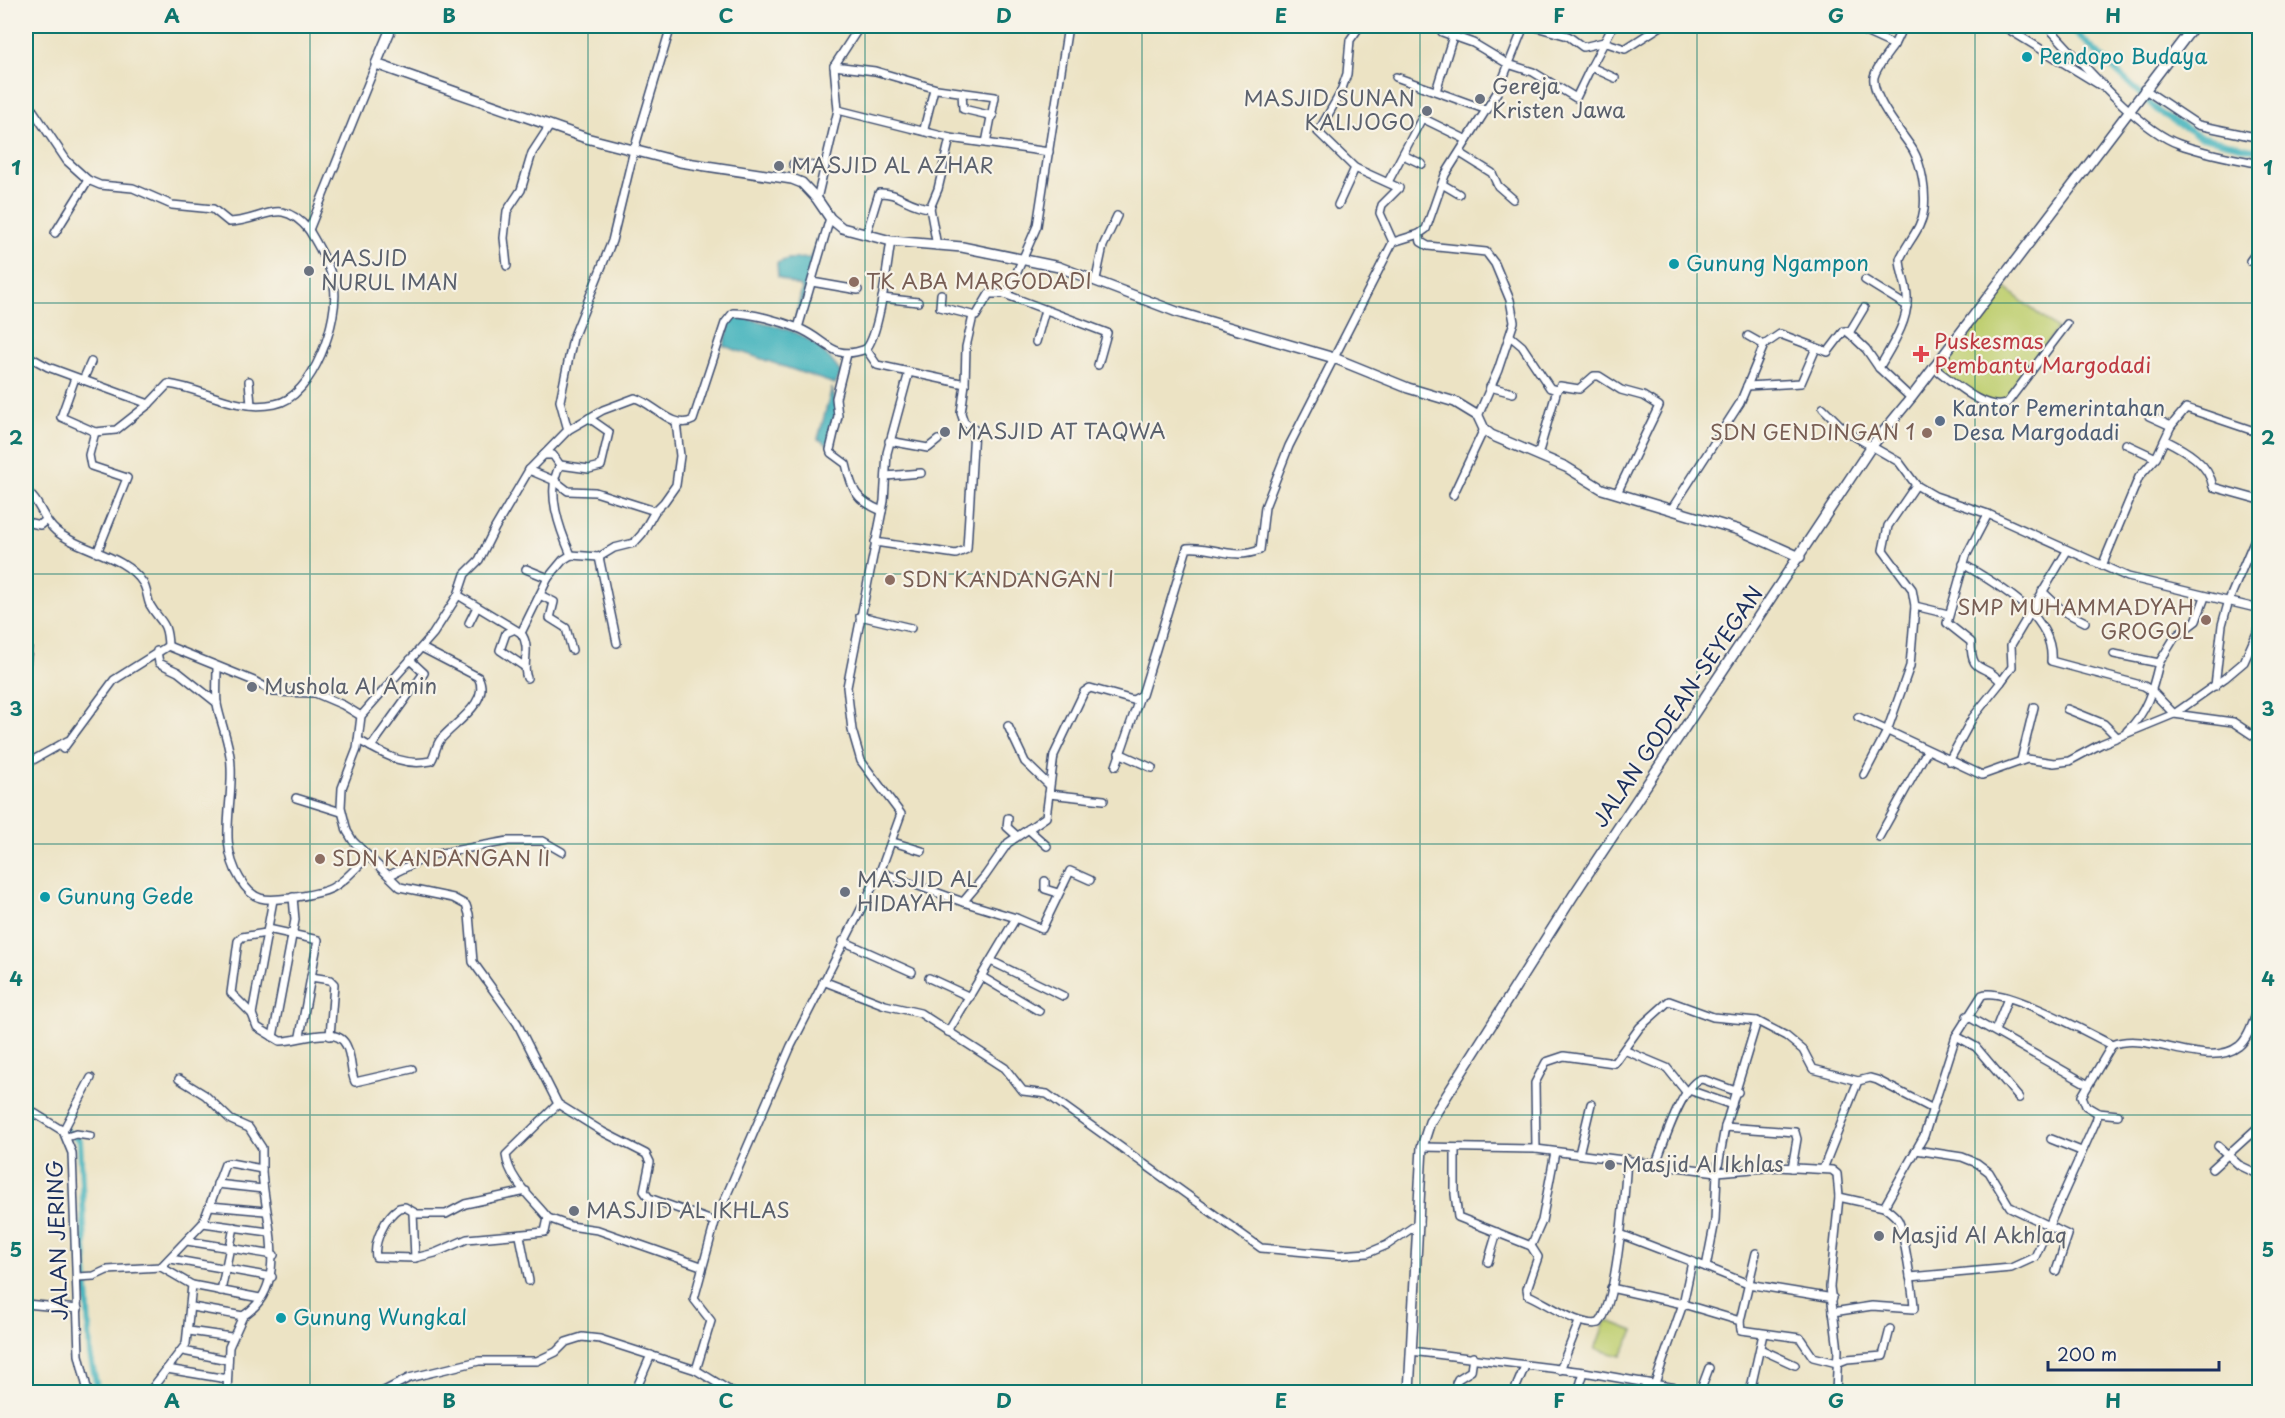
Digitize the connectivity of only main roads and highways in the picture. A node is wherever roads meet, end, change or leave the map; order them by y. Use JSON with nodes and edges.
{"nodes":[{"id":1,"x":392,"y":26,"type":"edge"},
{"id":2,"x":2194,"y":26,"type":"edge"},
{"id":3,"x":1800,"y":556,"type":"junction"},
{"id":4,"x":1409,"y":1392,"type":"edge"}],
"edges":[{"from":1,"to":3,"type":"main road"},
{"from":2,"to":3,"type":"main road","name":"JALAN GODEAN-SEYEGAN"},
{"from":3,"to":4,"type":"main road","name":"JALAN GODEAN-SEYEGAN"}]}
